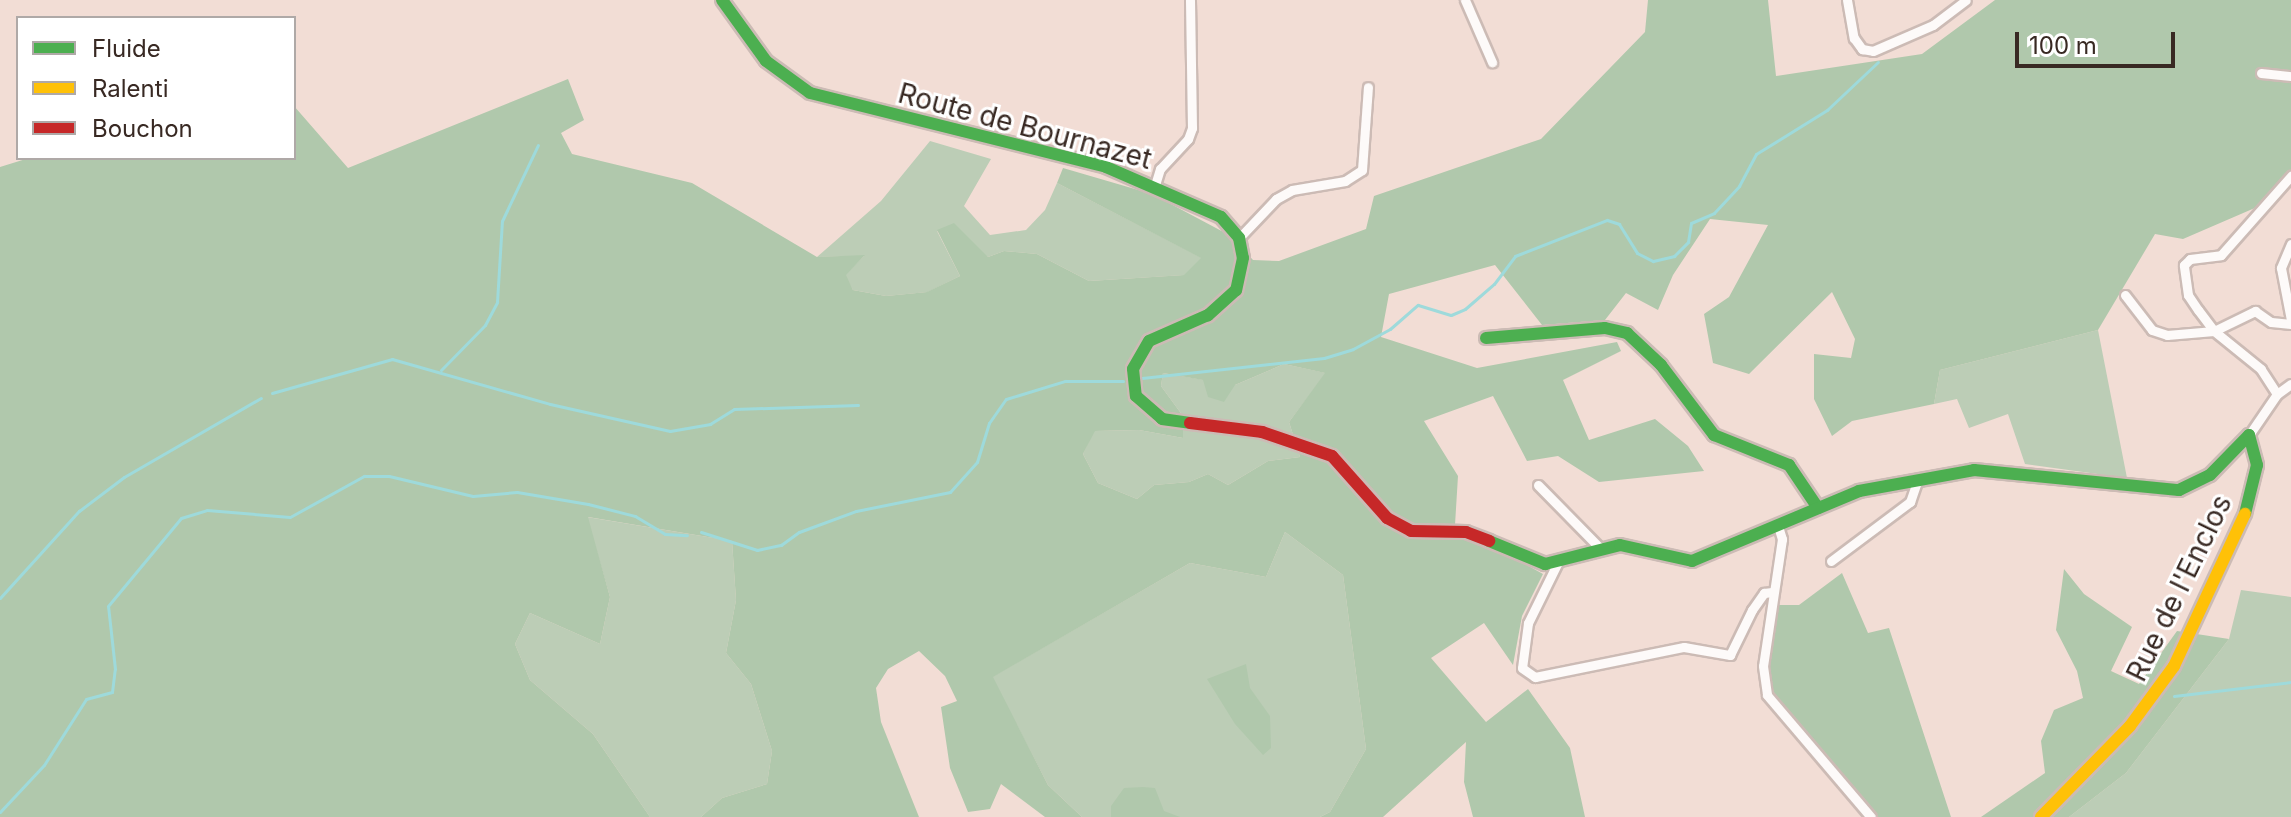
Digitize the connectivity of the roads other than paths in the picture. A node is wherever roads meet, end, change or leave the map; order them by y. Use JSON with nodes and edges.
{"nodes":[{"id":1,"x":722,"y":0,"type":"edge"},
{"id":2,"x":1190,"y":0,"type":"edge"},
{"id":3,"x":1465,"y":0,"type":"edge"},
{"id":4,"x":1847,"y":0,"type":"edge"},
{"id":5,"x":1966,"y":0,"type":"edge"},
{"id":6,"x":1492,"y":62,"type":"dead end"},
{"id":7,"x":2261,"y":73,"type":"dead end"},
{"id":8,"x":2291,"y":76,"type":"edge"},
{"id":9,"x":1368,"y":87,"type":"dead end"},
{"id":10,"x":2291,"y":176,"type":"edge"},
{"id":11,"x":1155,"y":185,"type":"junction"},
{"id":12,"x":1239,"y":238,"type":"junction"},
{"id":13,"x":2291,"y":244,"type":"edge"},
{"id":14,"x":2289,"y":294,"type":"edge"},
{"id":15,"x":2125,"y":295,"type":"dead end"},
{"id":16,"x":2291,"y":322,"type":"edge"},
{"id":17,"x":2214,"y":331,"type":"junction"},
{"id":18,"x":1486,"y":338,"type":"dead end"},
{"id":19,"x":2291,"y":384,"type":"edge"},
{"id":20,"x":2277,"y":394,"type":"junction"},
{"id":21,"x":2249,"y":435,"type":"junction"},
{"id":22,"x":1918,"y":479,"type":"junction"},
{"id":23,"x":1538,"y":485,"type":"dead end"},
{"id":24,"x":1818,"y":508,"type":"junction"},
{"id":25,"x":1778,"y":526,"type":"junction"},
{"id":26,"x":1600,"y":548,"type":"junction"},
{"id":27,"x":1831,"y":561,"type":"dead end"},
{"id":28,"x":1557,"y":564,"type":"junction"},
{"id":29,"x":1772,"y":592,"type":"junction"},
{"id":30,"x":1871,"y":817,"type":"edge"},
{"id":31,"x":2041,"y":817,"type":"edge"}],
"edges":[{"from":1,"to":11,"type":"street","name":"Route de Bournazet"},
{"from":2,"to":11,"type":"street"},
{"from":3,"to":6,"type":"street"},
{"from":4,"to":5,"type":"street"},
{"from":7,"to":8,"type":"street"},
{"from":9,"to":12,"type":"street"},
{"from":10,"to":17,"type":"street"},
{"from":11,"to":12,"type":"street","name":"Route de Bournazet"},
{"from":12,"to":28,"type":"street"},
{"from":13,"to":14,"type":"street"},
{"from":14,"to":16,"type":"street"},
{"from":15,"to":17,"type":"street"},
{"from":16,"to":17,"type":"street"},
{"from":17,"to":20,"type":"street"},
{"from":18,"to":24,"type":"street"},
{"from":19,"to":20,"type":"street"},
{"from":20,"to":21,"type":"street"},
{"from":21,"to":22,"type":"street"},
{"from":21,"to":31,"type":"street","name":"Rue de l'Enclos"},
{"from":22,"to":24,"type":"street"},
{"from":22,"to":27,"type":"street"},
{"from":23,"to":26,"type":"street"},
{"from":24,"to":25,"type":"street"},
{"from":25,"to":26,"type":"street"},
{"from":25,"to":29,"type":"street"},
{"from":26,"to":28,"type":"street"},
{"from":28,"to":29,"type":"street"},
{"from":29,"to":30,"type":"street"}]}
